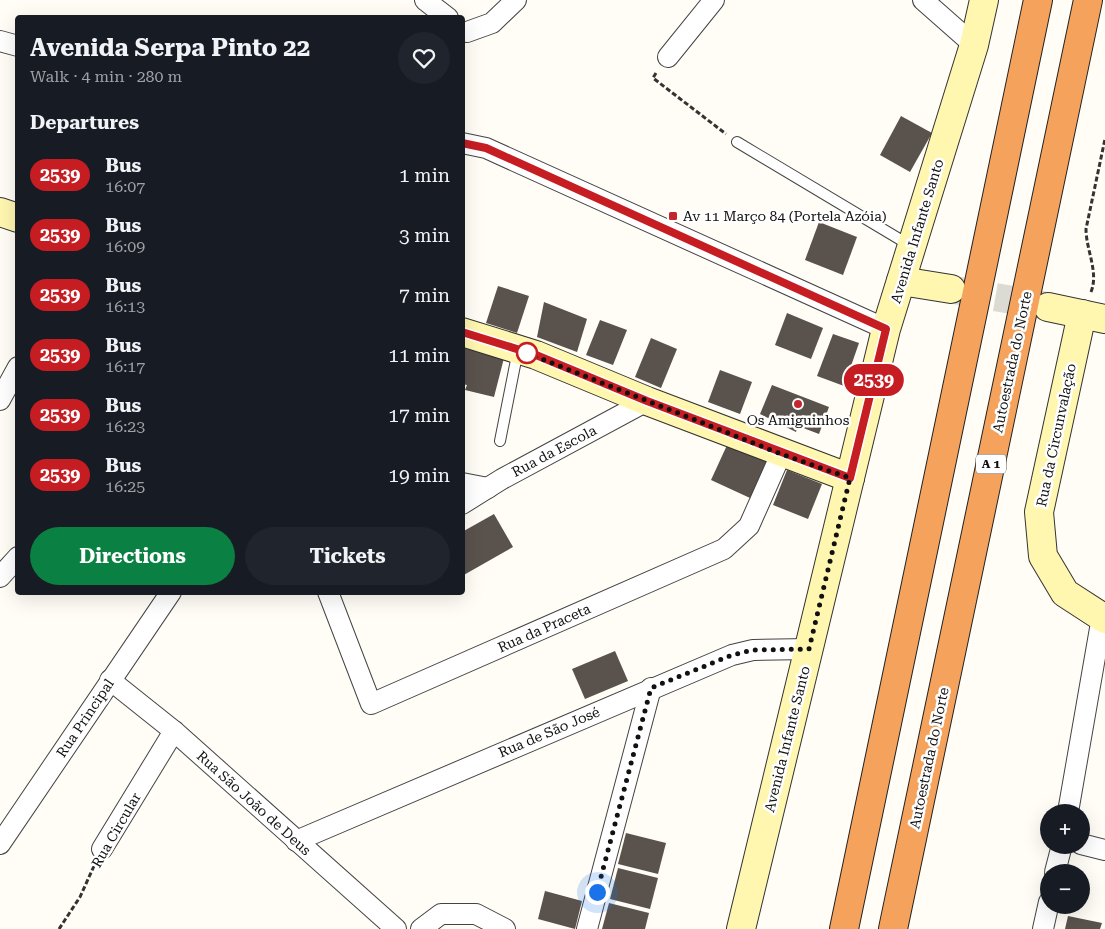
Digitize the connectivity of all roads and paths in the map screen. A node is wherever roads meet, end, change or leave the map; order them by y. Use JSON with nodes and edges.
{"nodes":[{"id":1,"x":424,"y":0,"type":"edge"},
{"id":2,"x":516,"y":0,"type":"edge"},
{"id":3,"x":714,"y":0,"type":"edge"},
{"id":4,"x":923,"y":0,"type":"edge"},
{"id":5,"x":984,"y":0,"type":"edge"},
{"id":6,"x":1038,"y":0,"type":"edge"},
{"id":7,"x":1088,"y":0,"type":"edge"},
{"id":8,"x":444,"y":15,"type":"edge"},
{"id":9,"x":465,"y":34,"type":"edge"},
{"id":10,"x":0,"y":40,"type":"edge"},
{"id":11,"x":15,"y":45,"type":"edge"},
{"id":12,"x":974,"y":45,"type":"junction"},
{"id":13,"x":668,"y":57,"type":"joint"},
{"id":14,"x":1105,"y":139,"type":"edge"},
{"id":15,"x":737,"y":142,"type":"joint"},
{"id":16,"x":465,"y":144,"type":"edge"},
{"id":17,"x":0,"y":212,"type":"edge"},
{"id":18,"x":15,"y":217,"type":"edge"},
{"id":19,"x":912,"y":247,"type":"junction"},
{"id":20,"x":901,"y":281,"type":"junction"},
{"id":21,"x":951,"y":289,"type":"tunnel mouth"},
{"id":22,"x":1048,"y":307,"type":"tunnel mouth"},
{"id":23,"x":1094,"y":317,"type":"edge"},
{"id":24,"x":886,"y":329,"type":"junction"},
{"id":25,"x":465,"y":333,"type":"edge"},
{"id":26,"x":518,"y":349,"type":"junction"},
{"id":27,"x":15,"y":372,"type":"edge"},
{"id":28,"x":0,"y":400,"type":"edge"},
{"id":29,"x":647,"y":401,"type":"junction"},
{"id":30,"x":500,"y":441,"type":"dead end"},
{"id":31,"x":781,"y":454,"type":"junction"},
{"id":32,"x":850,"y":478,"type":"junction"},
{"id":33,"x":465,"y":484,"type":"edge"},
{"id":34,"x":488,"y":488,"type":"junction"},
{"id":35,"x":465,"y":502,"type":"edge"},
{"id":36,"x":15,"y":561,"type":"edge"},
{"id":37,"x":0,"y":577,"type":"edge"},
{"id":38,"x":169,"y":595,"type":"edge"},
{"id":39,"x":329,"y":595,"type":"edge"},
{"id":40,"x":1103,"y":618,"type":"edge"},
{"id":41,"x":809,"y":649,"type":"junction"},
{"id":42,"x":110,"y":680,"type":"junction"},
{"id":43,"x":651,"y":688,"type":"junction"},
{"id":44,"x":174,"y":731,"type":"junction"},
{"id":45,"x":1069,"y":804,"type":"edge"},
{"id":46,"x":296,"y":841,"type":"junction"},
{"id":47,"x":0,"y":844,"type":"edge"},
{"id":48,"x":1090,"y":846,"type":"edge"},
{"id":49,"x":102,"y":849,"type":"joint"},
{"id":50,"x":1105,"y":850,"type":"edge"},
{"id":51,"x":1046,"y":914,"type":"edge"},
{"id":52,"x":59,"y":929,"type":"edge"},
{"id":53,"x":396,"y":929,"type":"edge"},
{"id":54,"x":421,"y":929,"type":"edge"},
{"id":55,"x":505,"y":929,"type":"edge"},
{"id":56,"x":587,"y":929,"type":"edge"},
{"id":57,"x":741,"y":929,"type":"edge"},
{"id":58,"x":844,"y":929,"type":"edge"},
{"id":59,"x":893,"y":929,"type":"edge"},
{"id":60,"x":1043,"y":929,"type":"edge"}],
"edges":[{"from":1,"to":8,"type":"street"},
{"from":2,"to":9,"type":"street"},
{"from":3,"to":13,"type":"street"},
{"from":4,"to":12,"type":"street"},
{"from":5,"to":12,"type":"street","name":"Avenida Infante Santo"},
{"from":6,"to":58,"type":"highway"},
{"from":7,"to":59,"type":"highway","name":"Autoestrada do Norte","number":"A 1"},
{"from":10,"to":11,"type":"street"},
{"from":12,"to":19,"type":"street","name":"Avenida Infante Santo"},
{"from":13,"to":15,"type":"path"},
{"from":14,"to":23,"type":"path"},
{"from":15,"to":19,"type":"lane"},
{"from":16,"to":24,"type":"street"},
{"from":17,"to":18,"type":"street"},
{"from":19,"to":20,"type":"street","name":"Avenida Infante Santo"},
{"from":20,"to":21,"type":"street"},
{"from":20,"to":24,"type":"street","name":"Avenida Infante Santo"},
{"from":22,"to":23,"type":"street"},
{"from":23,"to":40,"type":"street","name":"Rua da Circunvalação"},
{"from":24,"to":32,"type":"street","name":"Avenida Infante Santo"},
{"from":25,"to":26,"type":"street"},
{"from":26,"to":29,"type":"street"},
{"from":26,"to":30,"type":"lane"},
{"from":27,"to":28,"type":"street"},
{"from":29,"to":31,"type":"street"},
{"from":29,"to":34,"type":"street","name":"Rua da Escola"},
{"from":31,"to":32,"type":"street"},
{"from":31,"to":39,"type":"street","name":"Rua da Praceta"},
{"from":32,"to":41,"type":"street","name":"Avenida Infante Santo"},
{"from":33,"to":34,"type":"street"},
{"from":34,"to":35,"type":"street","name":"Rua da Escola"},
{"from":36,"to":37,"type":"street"},
{"from":38,"to":42,"type":"street","name":"Rua Principal"},
{"from":40,"to":45,"type":"street"},
{"from":41,"to":43,"type":"street","name":"Rua de São José"},
{"from":41,"to":57,"type":"street","name":"Avenida Infante Santo"},
{"from":42,"to":44,"type":"street","name":"Rua São João de Deus"},
{"from":42,"to":47,"type":"street","name":"Rua Principal"},
{"from":43,"to":46,"type":"street","name":"Rua de São José"},
{"from":43,"to":56,"type":"street"},
{"from":44,"to":46,"type":"street","name":"Rua São João de Deus"},
{"from":44,"to":49,"type":"street","name":"Rua Circular"},
{"from":46,"to":53,"type":"street","name":"Rua São João de Deus"},
{"from":48,"to":50,"type":"street"},
{"from":49,"to":52,"type":"path","name":"Rua Circular"},
{"from":51,"to":60,"type":"street"},
{"from":54,"to":55,"type":"street"}]}
